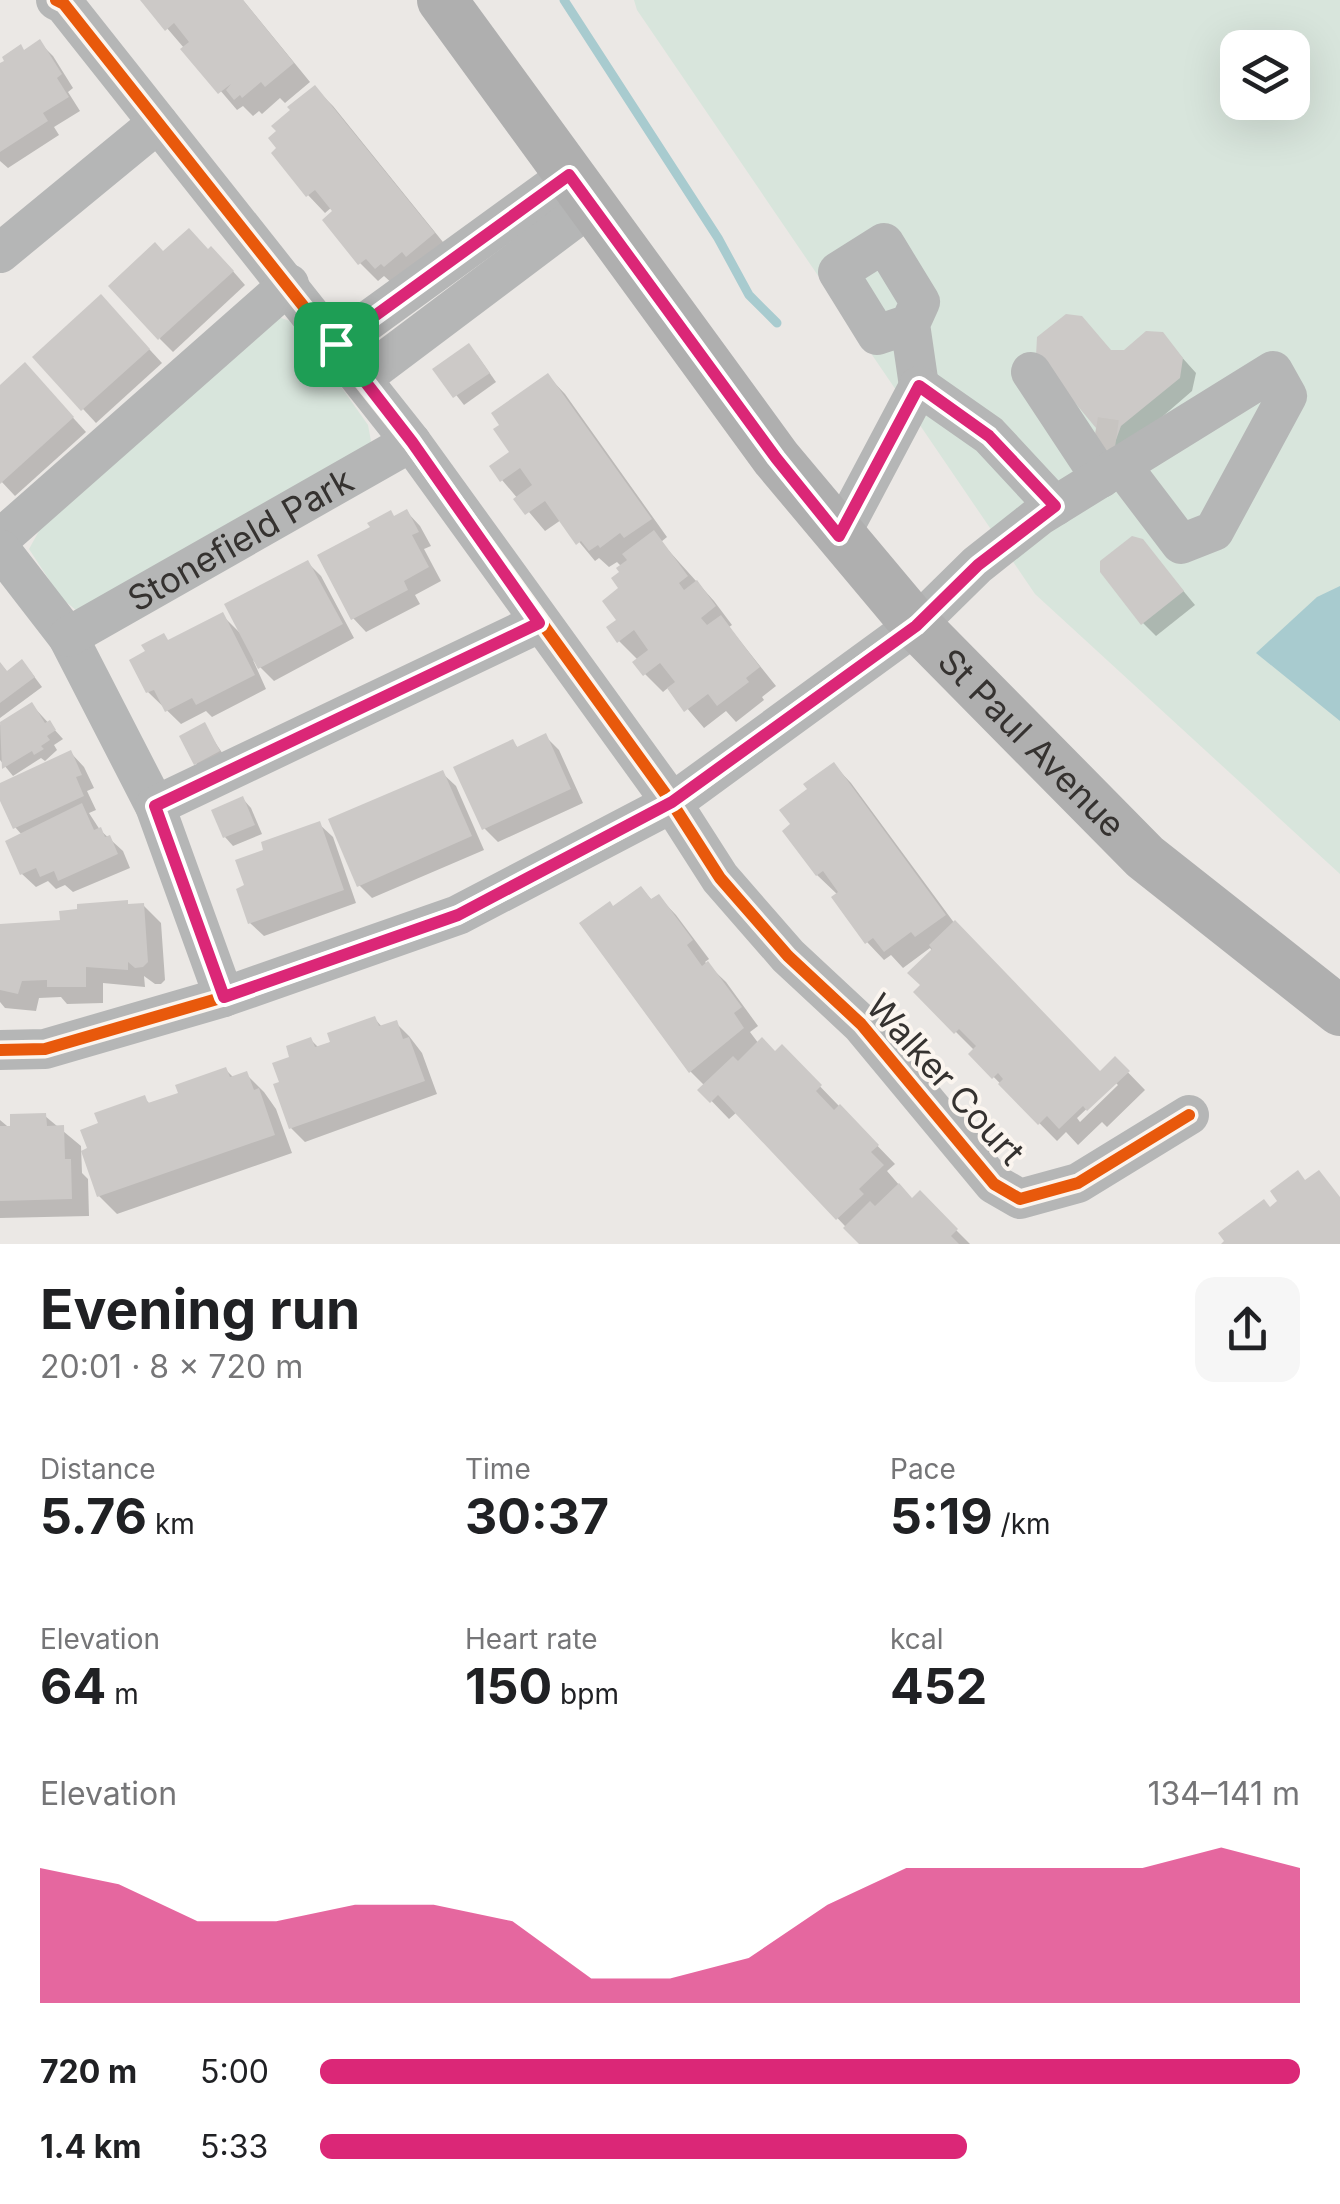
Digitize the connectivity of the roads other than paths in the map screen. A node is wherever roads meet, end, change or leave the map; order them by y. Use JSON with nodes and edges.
{"nodes":[{"id":1,"x":56,"y":0,"type":"edge"},
{"id":2,"x":442,"y":0,"type":"edge"},
{"id":3,"x":158,"y":123,"type":"junction"},
{"id":4,"x":580,"y":190,"type":"junction"},
{"id":5,"x":0,"y":253,"type":"edge"},
{"id":6,"x":289,"y":284,"type":"junction"},
{"id":7,"x":910,"y":324,"type":"dead end"},
{"id":8,"x":336,"y":344,"type":"junction"},
{"id":9,"x":1031,"y":372,"type":"dead end"},
{"id":10,"x":362,"y":378,"type":"junction"},
{"id":11,"x":919,"y":386,"type":"junction"},
{"id":12,"x":412,"y":442,"type":"junction"},
{"id":13,"x":1055,"y":506,"type":"junction"},
{"id":14,"x":839,"y":536,"type":"junction"},
{"id":15,"x":0,"y":539,"type":"edge"},
{"id":16,"x":0,"y":550,"type":"edge"},
{"id":17,"x":539,"y":623,"type":"junction"},
{"id":18,"x":916,"y":626,"type":"junction"},
{"id":19,"x":68,"y":638,"type":"junction"},
{"id":20,"x":672,"y":802,"type":"junction"},
{"id":21,"x":155,"y":806,"type":"junction"},
{"id":22,"x":224,"y":997,"type":"junction"},
{"id":23,"x":1340,"y":1011,"type":"edge"},
{"id":24,"x":0,"y":1050,"type":"edge"},
{"id":25,"x":1189,"y":1115,"type":"dead end"}],
"edges":[{"from":1,"to":3,"type":"street","name":"Walker Court"},
{"from":2,"to":4,"type":"main road","name":"St Paul Avenue"},
{"from":3,"to":5,"type":"street"},
{"from":3,"to":6,"type":"street","name":"Walker Court"},
{"from":4,"to":8,"type":"street"},
{"from":4,"to":10,"type":"street"},
{"from":4,"to":14,"type":"main road","name":"St Paul Avenue"},
{"from":6,"to":8,"type":"street","name":"Walker Court"},
{"from":6,"to":15,"type":"street"},
{"from":7,"to":11,"type":"street"},
{"from":8,"to":10,"type":"street","name":"Walker Court"},
{"from":9,"to":13,"type":"street"},
{"from":10,"to":12,"type":"street","name":"Walker Court"},
{"from":11,"to":13,"type":"street"},
{"from":11,"to":14,"type":"street"},
{"from":12,"to":17,"type":"street","name":"Walker Court"},
{"from":12,"to":19,"type":"street","name":"Stonefield Park"},
{"from":13,"to":18,"type":"street"},
{"from":14,"to":18,"type":"main road","name":"St Paul Avenue"},
{"from":16,"to":19,"type":"street"},
{"from":17,"to":20,"type":"street","name":"Walker Court"},
{"from":17,"to":21,"type":"street"},
{"from":18,"to":20,"type":"street"},
{"from":18,"to":23,"type":"main road","name":"St Paul Avenue"},
{"from":19,"to":21,"type":"street"},
{"from":20,"to":22,"type":"street"},
{"from":20,"to":25,"type":"street","name":"Walker Court"},
{"from":21,"to":22,"type":"street"},
{"from":22,"to":24,"type":"street"}]}
